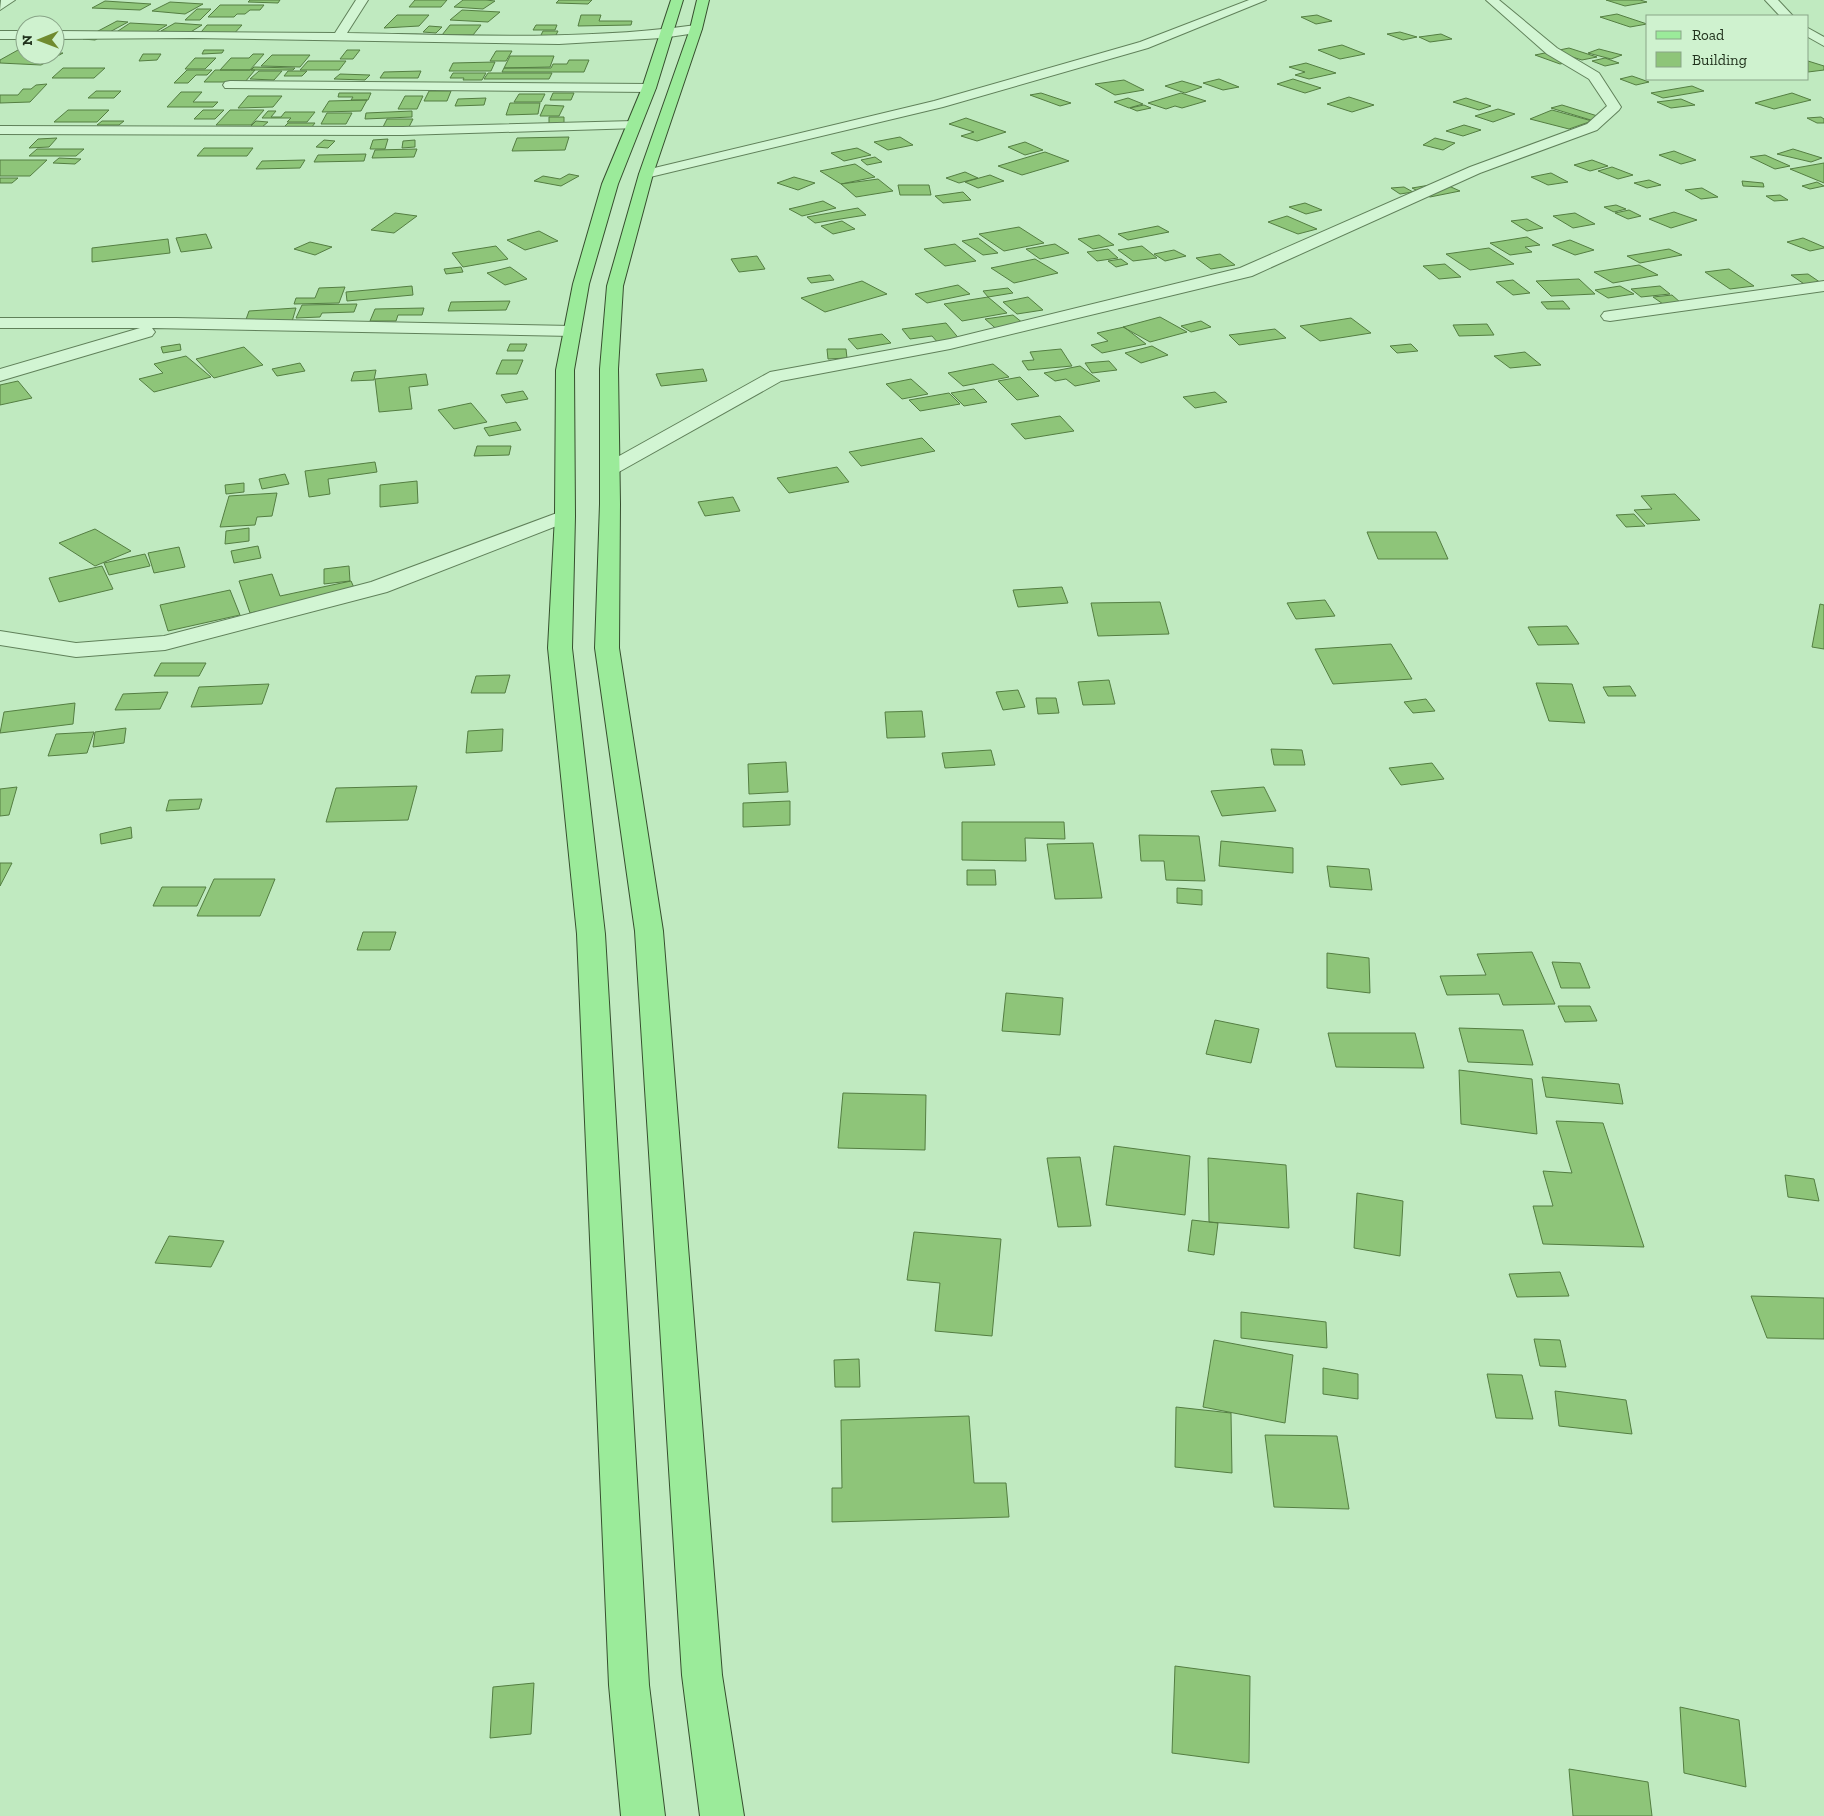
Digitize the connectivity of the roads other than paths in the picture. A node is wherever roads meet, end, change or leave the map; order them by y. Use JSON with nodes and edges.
{"nodes":[{"id":1,"x":9,"y":0,"type":"edge"},
{"id":2,"x":362,"y":0,"type":"edge"},
{"id":3,"x":677,"y":0,"type":"edge"},
{"id":4,"x":703,"y":0,"type":"edge"},
{"id":5,"x":1260,"y":0,"type":"edge"},
{"id":6,"x":1492,"y":0,"type":"edge"},
{"id":7,"x":1771,"y":0,"type":"edge"},
{"id":8,"x":0,"y":6,"type":"edge"},
{"id":9,"x":1786,"y":15,"type":"edge"},
{"id":10,"x":696,"y":29,"type":"junction"},
{"id":11,"x":1809,"y":33,"type":"edge"},
{"id":12,"x":668,"y":34,"type":"junction"},
{"id":13,"x":15,"y":35,"type":"edge"},
{"id":14,"x":65,"y":35,"type":"edge"},
{"id":15,"x":0,"y":36,"type":"edge"},
{"id":16,"x":338,"y":37,"type":"junction"},
{"id":17,"x":1824,"y":42,"type":"edge"},
{"id":18,"x":230,"y":85,"type":"dead end"},
{"id":19,"x":649,"y":88,"type":"junction"},
{"id":20,"x":634,"y":125,"type":"junction"},
{"id":21,"x":0,"y":130,"type":"edge"},
{"id":22,"x":646,"y":174,"type":"junction"},
{"id":23,"x":1824,"y":286,"type":"edge"},
{"id":24,"x":1610,"y":316,"type":"dead end"},
{"id":25,"x":0,"y":323,"type":"edge"},
{"id":26,"x":176,"y":323,"type":"junction"},
{"id":27,"x":572,"y":331,"type":"junction"},
{"id":28,"x":0,"y":375,"type":"edge"},
{"id":29,"x":610,"y":469,"type":"junction"},
{"id":30,"x":565,"y":516,"type":"junction"},
{"id":31,"x":0,"y":638,"type":"edge"},
{"id":32,"x":643,"y":1816,"type":"edge"},
{"id":33,"x":722,"y":1816,"type":"edge"}],
"edges":[{"from":1,"to":8,"type":"street"},
{"from":2,"to":16,"type":"street"},
{"from":3,"to":12,"type":"main road"},
{"from":4,"to":10,"type":"main road"},
{"from":5,"to":22,"type":"street"},
{"from":6,"to":29,"type":"street"},
{"from":7,"to":9,"type":"street"},
{"from":10,"to":12,"type":"street"},
{"from":10,"to":22,"type":"main road"},
{"from":11,"to":17,"type":"street"},
{"from":12,"to":16,"type":"street"},
{"from":12,"to":19,"type":"main road"},
{"from":13,"to":15,"type":"street"},
{"from":14,"to":16,"type":"street"},
{"from":18,"to":19,"type":"street"},
{"from":19,"to":20,"type":"main road"},
{"from":20,"to":21,"type":"street"},
{"from":20,"to":27,"type":"main road"},
{"from":22,"to":29,"type":"main road"},
{"from":23,"to":24,"type":"street"},
{"from":25,"to":26,"type":"street"},
{"from":26,"to":27,"type":"street"},
{"from":26,"to":28,"type":"street"},
{"from":27,"to":30,"type":"main road"},
{"from":29,"to":33,"type":"main road"},
{"from":30,"to":31,"type":"street"},
{"from":30,"to":32,"type":"main road"}]}
